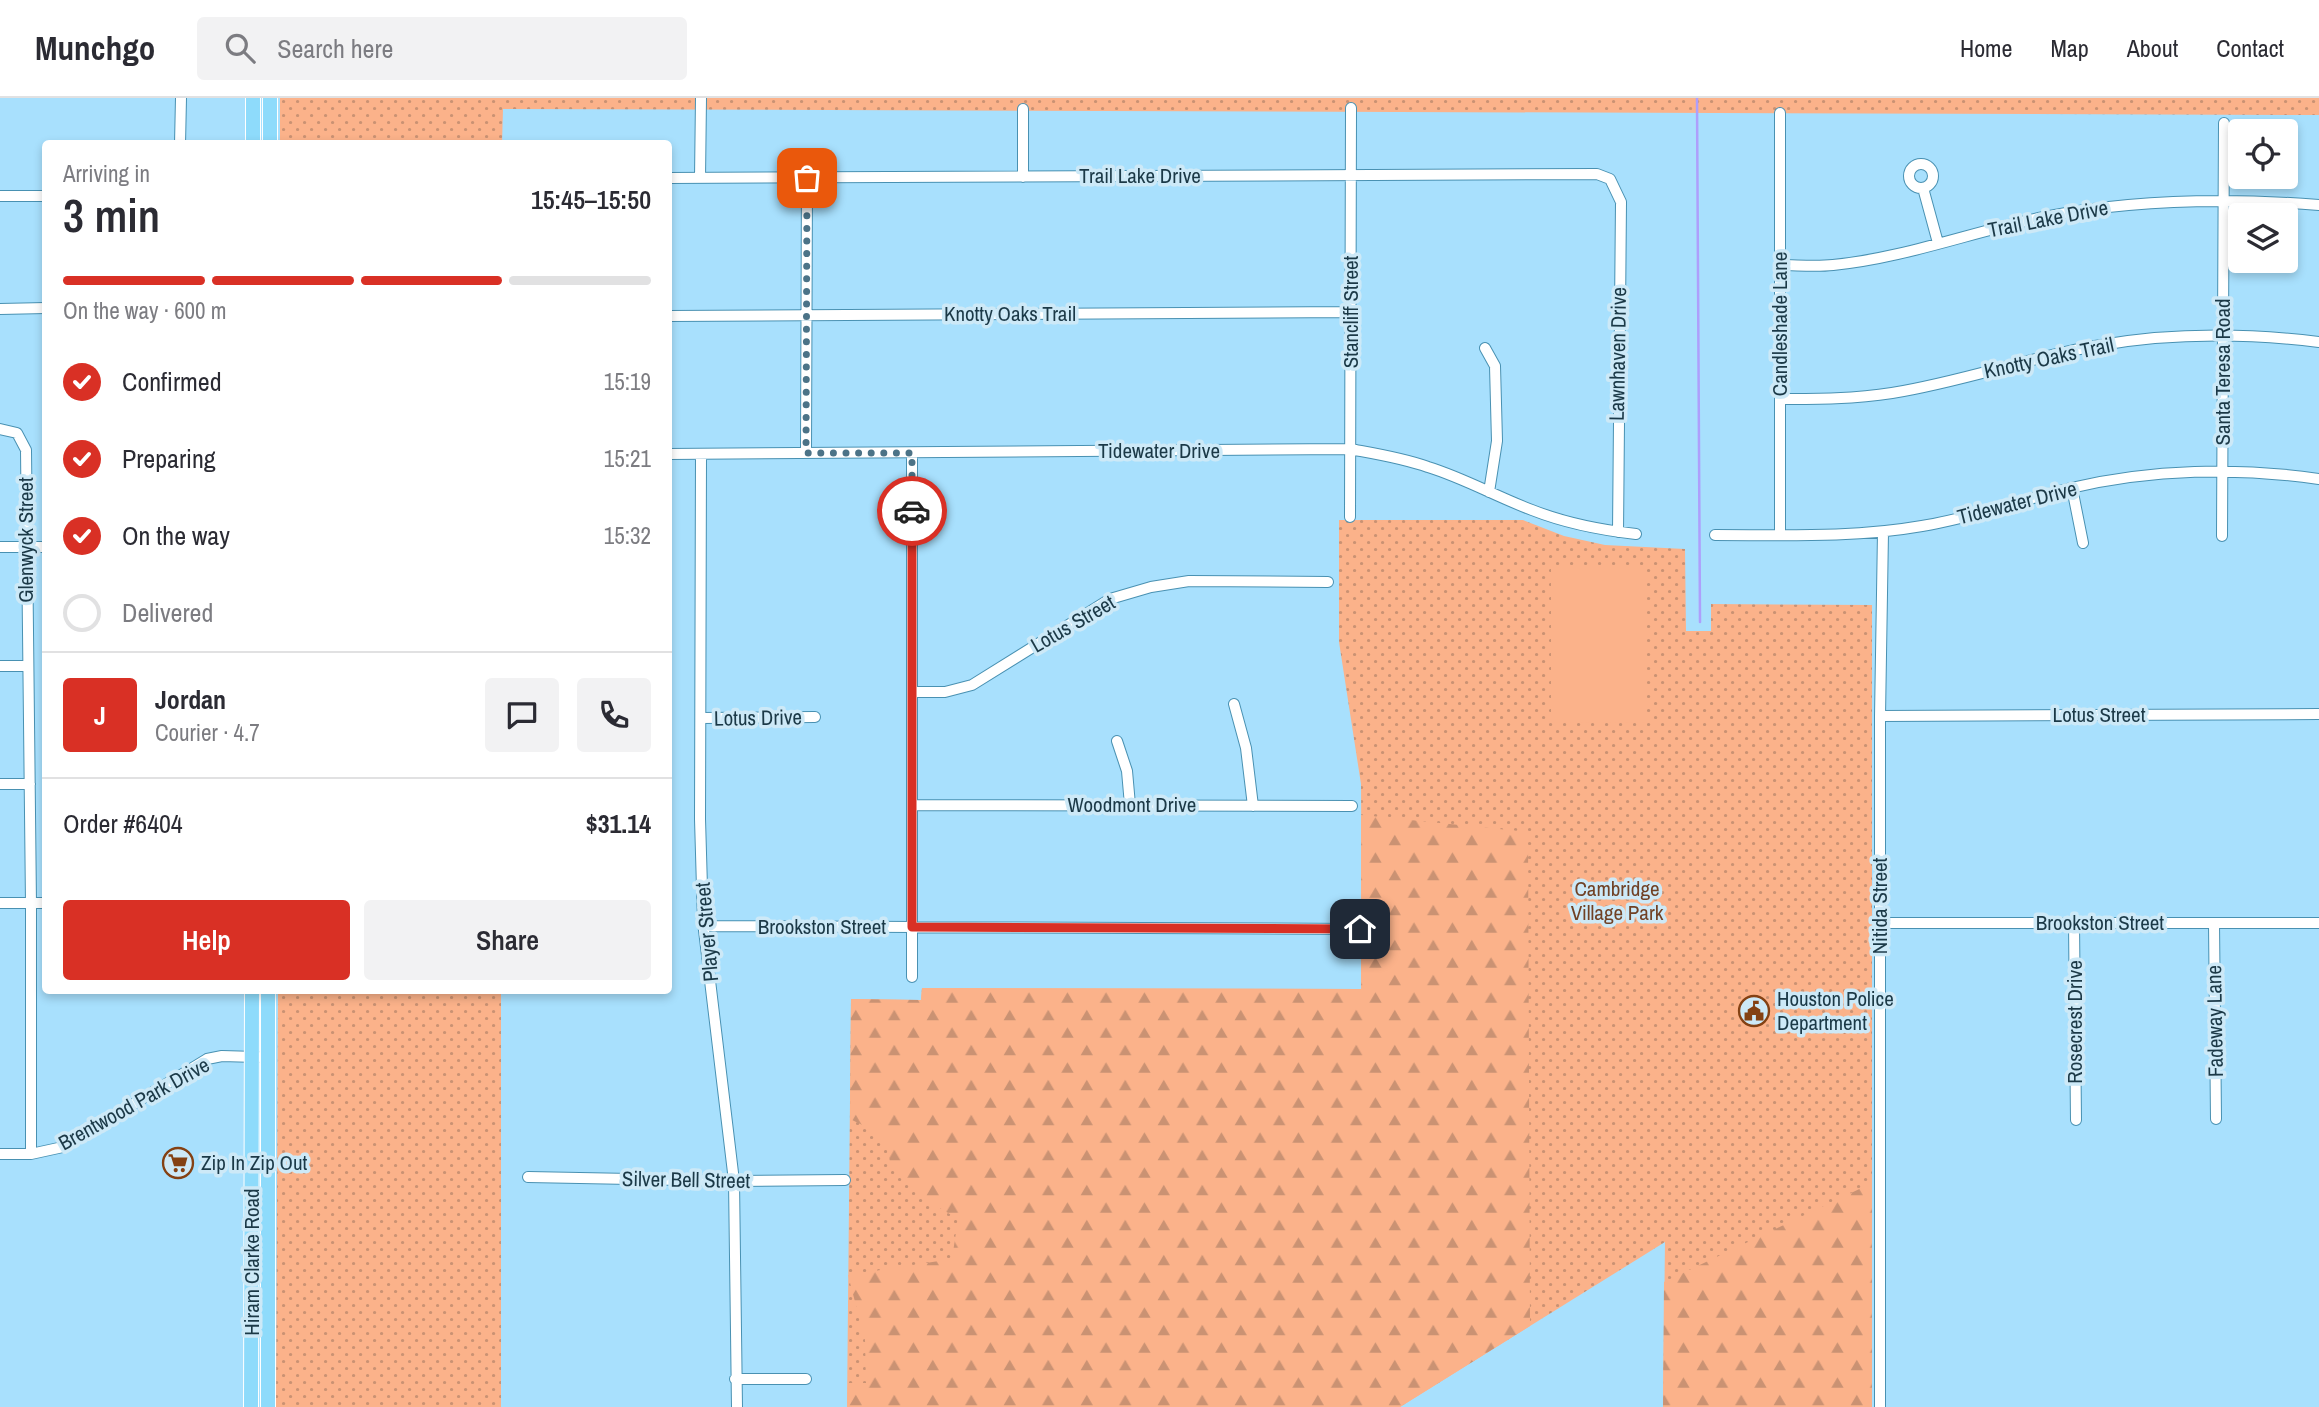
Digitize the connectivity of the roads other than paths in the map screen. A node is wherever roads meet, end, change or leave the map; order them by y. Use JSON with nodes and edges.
{"nodes":[{"id":1,"x":181,"y":98,"type":"edge"},
{"id":2,"x":253,"y":98,"type":"edge"},
{"id":3,"x":270,"y":98,"type":"edge"},
{"id":4,"x":701,"y":98,"type":"edge"},
{"id":5,"x":1351,"y":108,"type":"dead end"},
{"id":6,"x":1023,"y":109,"type":"dead end"},
{"id":7,"x":1780,"y":113,"type":"dead end"},
{"id":8,"x":2224,"y":123,"type":"dead end"},
{"id":9,"x":270,"y":138,"type":"edge"},
{"id":10,"x":253,"y":139,"type":"edge"},
{"id":11,"x":180,"y":140,"type":"edge"},
{"id":12,"x":1351,"y":174,"type":"junction"},
{"id":13,"x":1023,"y":177,"type":"junction"},
{"id":14,"x":672,"y":178,"type":"edge"},
{"id":15,"x":700,"y":178,"type":"junction"},
{"id":16,"x":807,"y":178,"type":"junction"},
{"id":17,"x":1610,"y":179,"type":"joint"},
{"id":18,"x":1923,"y":188,"type":"dead end"},
{"id":19,"x":0,"y":196,"type":"edge"},
{"id":20,"x":42,"y":196,"type":"edge"},
{"id":21,"x":2224,"y":201,"type":"junction"},
{"id":22,"x":2319,"y":205,"type":"edge"},
{"id":23,"x":1938,"y":243,"type":"junction"},
{"id":24,"x":1780,"y":265,"type":"junction"},
{"id":25,"x":42,"y":308,"type":"edge"},
{"id":26,"x":0,"y":309,"type":"edge"},
{"id":27,"x":1351,"y":312,"type":"junction"},
{"id":28,"x":807,"y":315,"type":"junction"},
{"id":29,"x":672,"y":316,"type":"edge"},
{"id":30,"x":2223,"y":336,"type":"junction"},
{"id":31,"x":2319,"y":342,"type":"edge"},
{"id":32,"x":1485,"y":348,"type":"dead end"},
{"id":33,"x":1780,"y":399,"type":"junction"},
{"id":34,"x":0,"y":429,"type":"edge"},
{"id":35,"x":1350,"y":449,"type":"junction"},
{"id":36,"x":806,"y":453,"type":"junction"},
{"id":37,"x":912,"y":453,"type":"junction"},
{"id":38,"x":672,"y":454,"type":"edge"},
{"id":39,"x":701,"y":455,"type":"junction"},
{"id":40,"x":2223,"y":472,"type":"junction"},
{"id":41,"x":2319,"y":479,"type":"edge"},
{"id":42,"x":2073,"y":488,"type":"junction"},
{"id":43,"x":1489,"y":492,"type":"junction"},
{"id":44,"x":1350,"y":517,"type":"dead end"},
{"id":45,"x":1618,"y":532,"type":"junction"},
{"id":46,"x":1883,"y":532,"type":"junction"},
{"id":47,"x":1636,"y":534,"type":"dead end"},
{"id":48,"x":1715,"y":535,"type":"dead end"},
{"id":49,"x":1780,"y":535,"type":"junction"},
{"id":50,"x":2221,"y":536,"type":"dead end"},
{"id":51,"x":2083,"y":543,"type":"dead end"},
{"id":52,"x":0,"y":547,"type":"edge"},
{"id":53,"x":27,"y":547,"type":"junction"},
{"id":54,"x":42,"y":547,"type":"edge"},
{"id":55,"x":1328,"y":582,"type":"dead end"},
{"id":56,"x":0,"y":666,"type":"edge"},
{"id":57,"x":27,"y":666,"type":"junction"},
{"id":58,"x":912,"y":692,"type":"junction"},
{"id":59,"x":1234,"y":704,"type":"dead end"},
{"id":60,"x":2319,"y":714,"type":"edge"},
{"id":61,"x":1880,"y":716,"type":"junction"},
{"id":62,"x":815,"y":717,"type":"dead end"},
{"id":63,"x":701,"y":718,"type":"junction"},
{"id":64,"x":1117,"y":741,"type":"dead end"},
{"id":65,"x":0,"y":784,"type":"edge"},
{"id":66,"x":30,"y":784,"type":"junction"},
{"id":67,"x":912,"y":805,"type":"junction"},
{"id":68,"x":1130,"y":805,"type":"junction"},
{"id":69,"x":1253,"y":806,"type":"junction"},
{"id":70,"x":1352,"y":806,"type":"dead end"},
{"id":71,"x":0,"y":903,"type":"edge"},
{"id":72,"x":31,"y":903,"type":"junction"},
{"id":73,"x":42,"y":903,"type":"edge"},
{"id":74,"x":1880,"y":923,"type":"junction"},
{"id":75,"x":2074,"y":923,"type":"junction"},
{"id":76,"x":2214,"y":923,"type":"junction"},
{"id":77,"x":2319,"y":923,"type":"edge"},
{"id":78,"x":704,"y":926,"type":"junction"},
{"id":79,"x":912,"y":927,"type":"junction"},
{"id":80,"x":1360,"y":929,"type":"dead end"},
{"id":81,"x":912,"y":977,"type":"dead end"},
{"id":82,"x":253,"y":994,"type":"edge"},
{"id":83,"x":268,"y":994,"type":"edge"},
{"id":84,"x":268,"y":1056,"type":"junction"},
{"id":85,"x":252,"y":1057,"type":"junction"},
{"id":86,"x":2216,"y":1119,"type":"dead end"},
{"id":87,"x":2076,"y":1120,"type":"dead end"},
{"id":88,"x":0,"y":1154,"type":"edge"},
{"id":89,"x":31,"y":1154,"type":"junction"},
{"id":90,"x":528,"y":1177,"type":"dead end"},
{"id":91,"x":845,"y":1180,"type":"dead end"},
{"id":92,"x":734,"y":1181,"type":"junction"},
{"id":93,"x":252,"y":1217,"type":"junction"},
{"id":94,"x":268,"y":1217,"type":"junction"},
{"id":95,"x":251,"y":1340,"type":"junction"},
{"id":96,"x":268,"y":1340,"type":"junction"},
{"id":97,"x":735,"y":1379,"type":"junction"},
{"id":98,"x":806,"y":1379,"type":"dead end"},
{"id":99,"x":251,"y":1407,"type":"edge"},
{"id":100,"x":268,"y":1407,"type":"edge"},
{"id":101,"x":737,"y":1407,"type":"edge"},
{"id":102,"x":1880,"y":1407,"type":"edge"}],
"edges":[{"from":1,"to":11,"type":"street"},
{"from":2,"to":10,"type":"main road"},
{"from":3,"to":9,"type":"main road"},
{"from":4,"to":15,"type":"street"},
{"from":5,"to":12,"type":"street","name":"Stancliff Street"},
{"from":6,"to":13,"type":"street"},
{"from":7,"to":24,"type":"street","name":"Candleshade Lane"},
{"from":8,"to":21,"type":"street","name":"Santa Teresa Road"},
{"from":9,"to":10,"type":"main road"},
{"from":12,"to":13,"type":"street","name":"Trail Lake Drive"},
{"from":12,"to":17,"type":"street","name":"Trail Lake Drive"},
{"from":12,"to":27,"type":"street","name":"Stancliff Street"},
{"from":13,"to":16,"type":"street","name":"Trail Lake Drive"},
{"from":14,"to":15,"type":"street","name":"Trail Lake Drive"},
{"from":15,"to":16,"type":"street","name":"Trail Lake Drive"},
{"from":16,"to":28,"type":"street"},
{"from":17,"to":45,"type":"street","name":"Lawnhaven Drive"},
{"from":18,"to":23,"type":"street"},
{"from":19,"to":20,"type":"street"},
{"from":21,"to":22,"type":"street","name":"Trail Lake Drive"},
{"from":21,"to":23,"type":"street","name":"Trail Lake Drive"},
{"from":21,"to":30,"type":"street","name":"Santa Teresa Road"},
{"from":23,"to":24,"type":"street","name":"Trail Lake Drive"},
{"from":24,"to":33,"type":"street","name":"Candleshade Lane"},
{"from":25,"to":26,"type":"street"},
{"from":27,"to":28,"type":"street","name":"Knotty Oaks Trail"},
{"from":27,"to":35,"type":"street","name":"Stancliff Street"},
{"from":28,"to":29,"type":"street","name":"Knotty Oaks Trail"},
{"from":28,"to":36,"type":"street"},
{"from":30,"to":31,"type":"street","name":"Knotty Oaks Trail"},
{"from":30,"to":33,"type":"street","name":"Knotty Oaks Trail"},
{"from":30,"to":40,"type":"street","name":"Santa Teresa Road"},
{"from":32,"to":43,"type":"street"},
{"from":33,"to":49,"type":"street","name":"Candleshade Lane"},
{"from":34,"to":53,"type":"street","name":"Glenwyck Street"},
{"from":35,"to":37,"type":"street","name":"Tidewater Drive"},
{"from":35,"to":43,"type":"street","name":"Tidewater Drive"},
{"from":35,"to":44,"type":"street","name":"Stancliff Street"},
{"from":36,"to":37,"type":"street","name":"Tidewater Drive"},
{"from":36,"to":39,"type":"street","name":"Tidewater Drive"},
{"from":37,"to":58,"type":"street"},
{"from":38,"to":39,"type":"street","name":"Tidewater Drive"},
{"from":39,"to":63,"type":"street","name":"Player Street"},
{"from":40,"to":41,"type":"street","name":"Tidewater Drive"},
{"from":40,"to":42,"type":"street","name":"Tidewater Drive"},
{"from":40,"to":50,"type":"street","name":"Santa Teresa Road"},
{"from":42,"to":46,"type":"street","name":"Tidewater Drive"},
{"from":42,"to":51,"type":"street"},
{"from":43,"to":45,"type":"street","name":"Tidewater Drive"},
{"from":45,"to":47,"type":"street","name":"Tidewater Drive"},
{"from":46,"to":49,"type":"street","name":"Tidewater Drive"},
{"from":46,"to":61,"type":"street","name":"Nitida Street"},
{"from":48,"to":49,"type":"street","name":"Tidewater Drive"},
{"from":52,"to":53,"type":"street"},
{"from":53,"to":54,"type":"street"},
{"from":53,"to":57,"type":"street","name":"Glenwyck Street"},
{"from":55,"to":58,"type":"street","name":"Lotus Street"},
{"from":56,"to":57,"type":"street"},
{"from":57,"to":66,"type":"street","name":"Glenwyck Street"},
{"from":58,"to":67,"type":"street"},
{"from":59,"to":69,"type":"street"},
{"from":60,"to":61,"type":"street","name":"Lotus Street"},
{"from":61,"to":74,"type":"street","name":"Nitida Street"},
{"from":62,"to":63,"type":"street","name":"Lotus Drive"},
{"from":63,"to":78,"type":"street","name":"Player Street"},
{"from":64,"to":68,"type":"street"},
{"from":65,"to":66,"type":"street"},
{"from":66,"to":72,"type":"street","name":"Glenwyck Street"},
{"from":67,"to":68,"type":"street","name":"Woodmont Drive"},
{"from":67,"to":79,"type":"street"},
{"from":68,"to":69,"type":"street","name":"Woodmont Drive"},
{"from":69,"to":70,"type":"street","name":"Woodmont Drive"},
{"from":71,"to":72,"type":"street"},
{"from":72,"to":73,"type":"street"},
{"from":72,"to":89,"type":"street","name":"Glenwyck Street"},
{"from":74,"to":75,"type":"street","name":"Brookston Street"},
{"from":74,"to":102,"type":"street","name":"Nitida Street"},
{"from":75,"to":76,"type":"street","name":"Brookston Street"},
{"from":75,"to":87,"type":"street","name":"Rosecrest Drive"},
{"from":76,"to":77,"type":"street","name":"Brookston Street"},
{"from":76,"to":86,"type":"street","name":"Fadeway Lane"},
{"from":78,"to":79,"type":"street","name":"Brookston Street"},
{"from":78,"to":92,"type":"street","name":"Player Street"},
{"from":79,"to":80,"type":"street","name":"Brookston Street"},
{"from":79,"to":81,"type":"street"},
{"from":82,"to":85,"type":"main road","name":"Hiram Clarke Road"},
{"from":83,"to":84,"type":"main road","name":"Hiram Clarke Road"},
{"from":84,"to":85,"type":"street","name":"Brentwood Park Drive"},
{"from":84,"to":94,"type":"main road","name":"Hiram Clarke Road"},
{"from":85,"to":89,"type":"street","name":"Brentwood Park Drive"},
{"from":85,"to":93,"type":"main road","name":"Hiram Clarke Road"},
{"from":88,"to":89,"type":"street","name":"Brentwood Park Drive"},
{"from":90,"to":92,"type":"street","name":"Silver Bell Street"},
{"from":91,"to":92,"type":"street","name":"Silver Bell Street"},
{"from":92,"to":97,"type":"street","name":"Player Street"},
{"from":93,"to":94,"type":"main road"},
{"from":93,"to":95,"type":"main road","name":"Hiram Clarke Road"},
{"from":94,"to":96,"type":"main road","name":"Hiram Clarke Road"},
{"from":95,"to":96,"type":"main road"},
{"from":95,"to":99,"type":"main road","name":"Hiram Clarke Road"},
{"from":96,"to":100,"type":"main road","name":"Hiram Clarke Road"},
{"from":97,"to":98,"type":"street"},
{"from":97,"to":101,"type":"street","name":"Player Street"}]}
